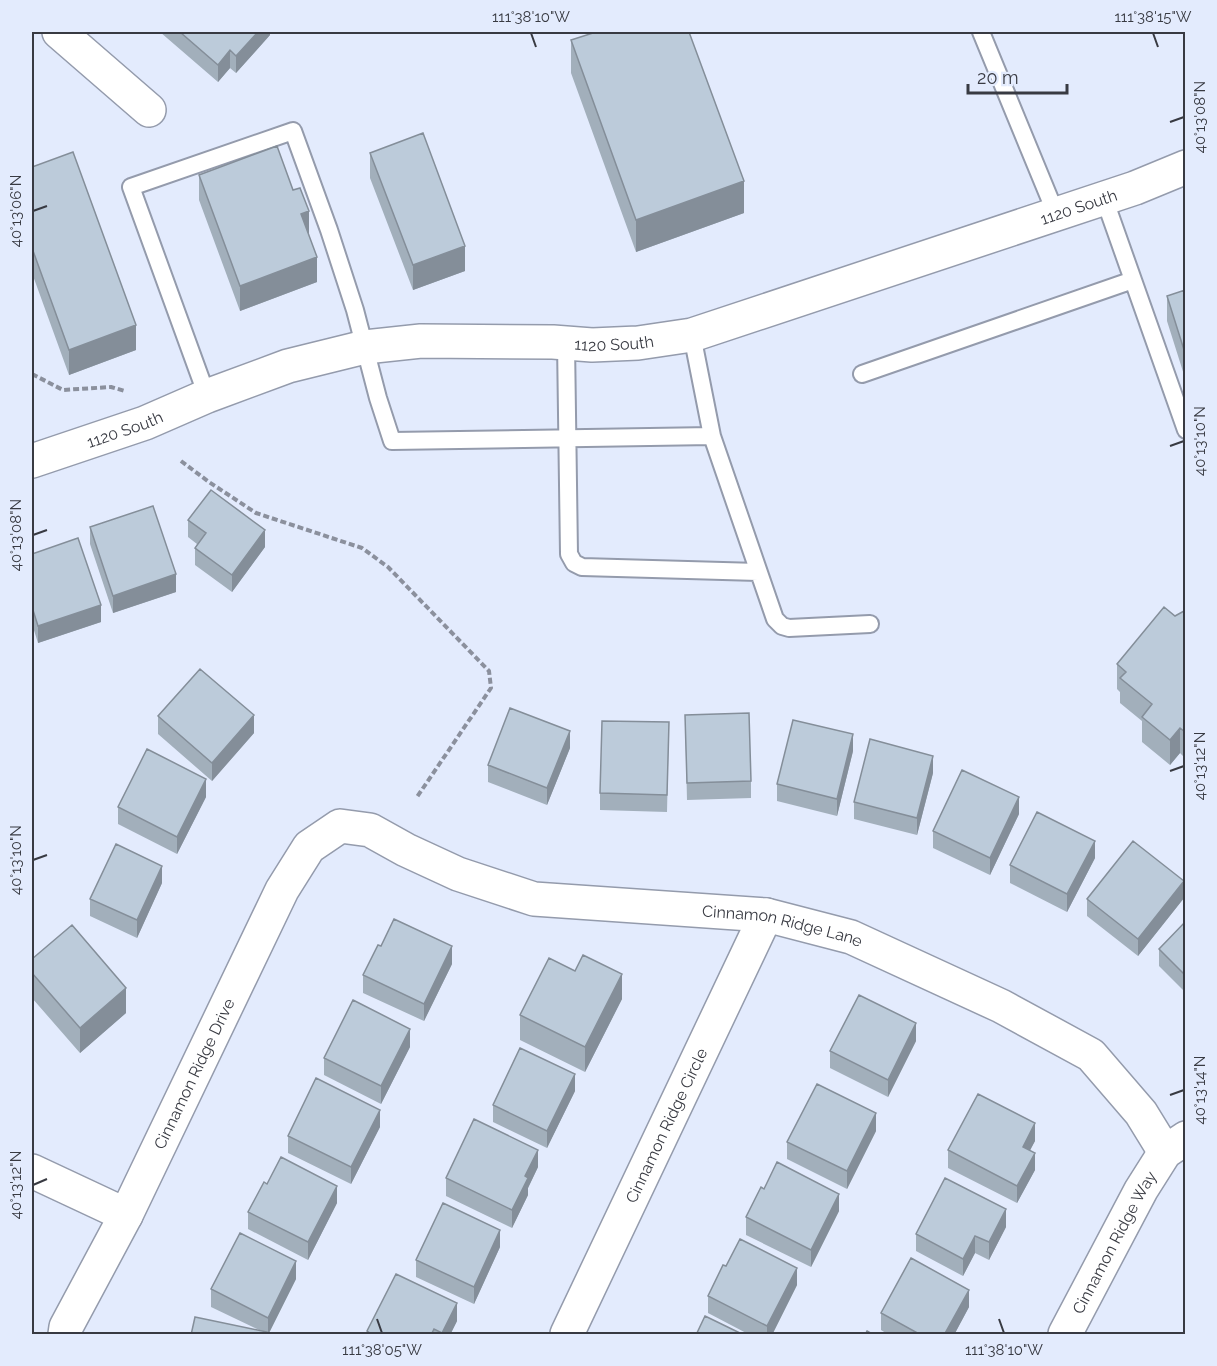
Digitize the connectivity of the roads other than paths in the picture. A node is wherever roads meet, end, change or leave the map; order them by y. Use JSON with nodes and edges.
{"nodes":[{"id":1,"x":59,"y":32,"type":"edge"},
{"id":2,"x":981,"y":32,"type":"edge"},
{"id":3,"x":149,"y":110,"type":"dead end"},
{"id":4,"x":1185,"y":166,"type":"edge"},
{"id":5,"x":1104,"y":198,"type":"junction"},
{"id":6,"x":1056,"y":214,"type":"junction"},
{"id":7,"x":1133,"y":280,"type":"junction"},
{"id":8,"x":692,"y":335,"type":"junction"},
{"id":9,"x":566,"y":343,"type":"junction"},
{"id":10,"x":365,"y":347,"type":"junction"},
{"id":11,"x":862,"y":374,"type":"dead end"},
{"id":12,"x":207,"y":396,"type":"junction"},
{"id":13,"x":1185,"y":430,"type":"edge"},
{"id":14,"x":712,"y":436,"type":"junction"},
{"id":15,"x":568,"y":439,"type":"junction"},
{"id":16,"x":32,"y":461,"type":"edge"},
{"id":17,"x":758,"y":572,"type":"junction"},
{"id":18,"x":870,"y":624,"type":"dead end"},
{"id":19,"x":340,"y":826,"type":"joint"},
{"id":20,"x":766,"y":915,"type":"junction"},
{"id":21,"x":1175,"y":1145,"type":"edge"},
{"id":22,"x":32,"y":1171,"type":"edge"},
{"id":23,"x":126,"y":1215,"type":"junction"},
{"id":24,"x":65,"y":1335,"type":"edge"},
{"id":25,"x":567,"y":1335,"type":"edge"},
{"id":26,"x":1065,"y":1335,"type":"edge"}],
"edges":[{"from":1,"to":3,"type":"street"},
{"from":2,"to":6,"type":"lane"},
{"from":4,"to":5,"type":"street","name":"1120 South"},
{"from":5,"to":6,"type":"street","name":"1120 South"},
{"from":5,"to":7,"type":"lane"},
{"from":6,"to":8,"type":"street","name":"1120 South"},
{"from":7,"to":11,"type":"lane"},
{"from":7,"to":13,"type":"lane"},
{"from":8,"to":9,"type":"street","name":"1120 South"},
{"from":8,"to":14,"type":"lane"},
{"from":9,"to":10,"type":"street","name":"1120 South"},
{"from":9,"to":15,"type":"lane"},
{"from":10,"to":12,"type":"street","name":"1120 South"},
{"from":10,"to":12,"type":"lane"},
{"from":10,"to":15,"type":"lane"},
{"from":12,"to":16,"type":"street","name":"1120 South"},
{"from":14,"to":15,"type":"lane"},
{"from":14,"to":17,"type":"lane"},
{"from":15,"to":17,"type":"lane"},
{"from":17,"to":18,"type":"lane"},
{"from":19,"to":20,"type":"street","name":"Cinnamon Ridge Lane"},
{"from":19,"to":23,"type":"street","name":"Cinnamon Ridge Drive"},
{"from":20,"to":21,"type":"street","name":"Cinnamon Ridge Lane"},
{"from":20,"to":25,"type":"street","name":"Cinnamon Ridge Circle"},
{"from":21,"to":26,"type":"street","name":"Cinnamon Ridge Way"},
{"from":22,"to":23,"type":"street"},
{"from":23,"to":24,"type":"street","name":"Cinnamon Ridge Drive"}]}
